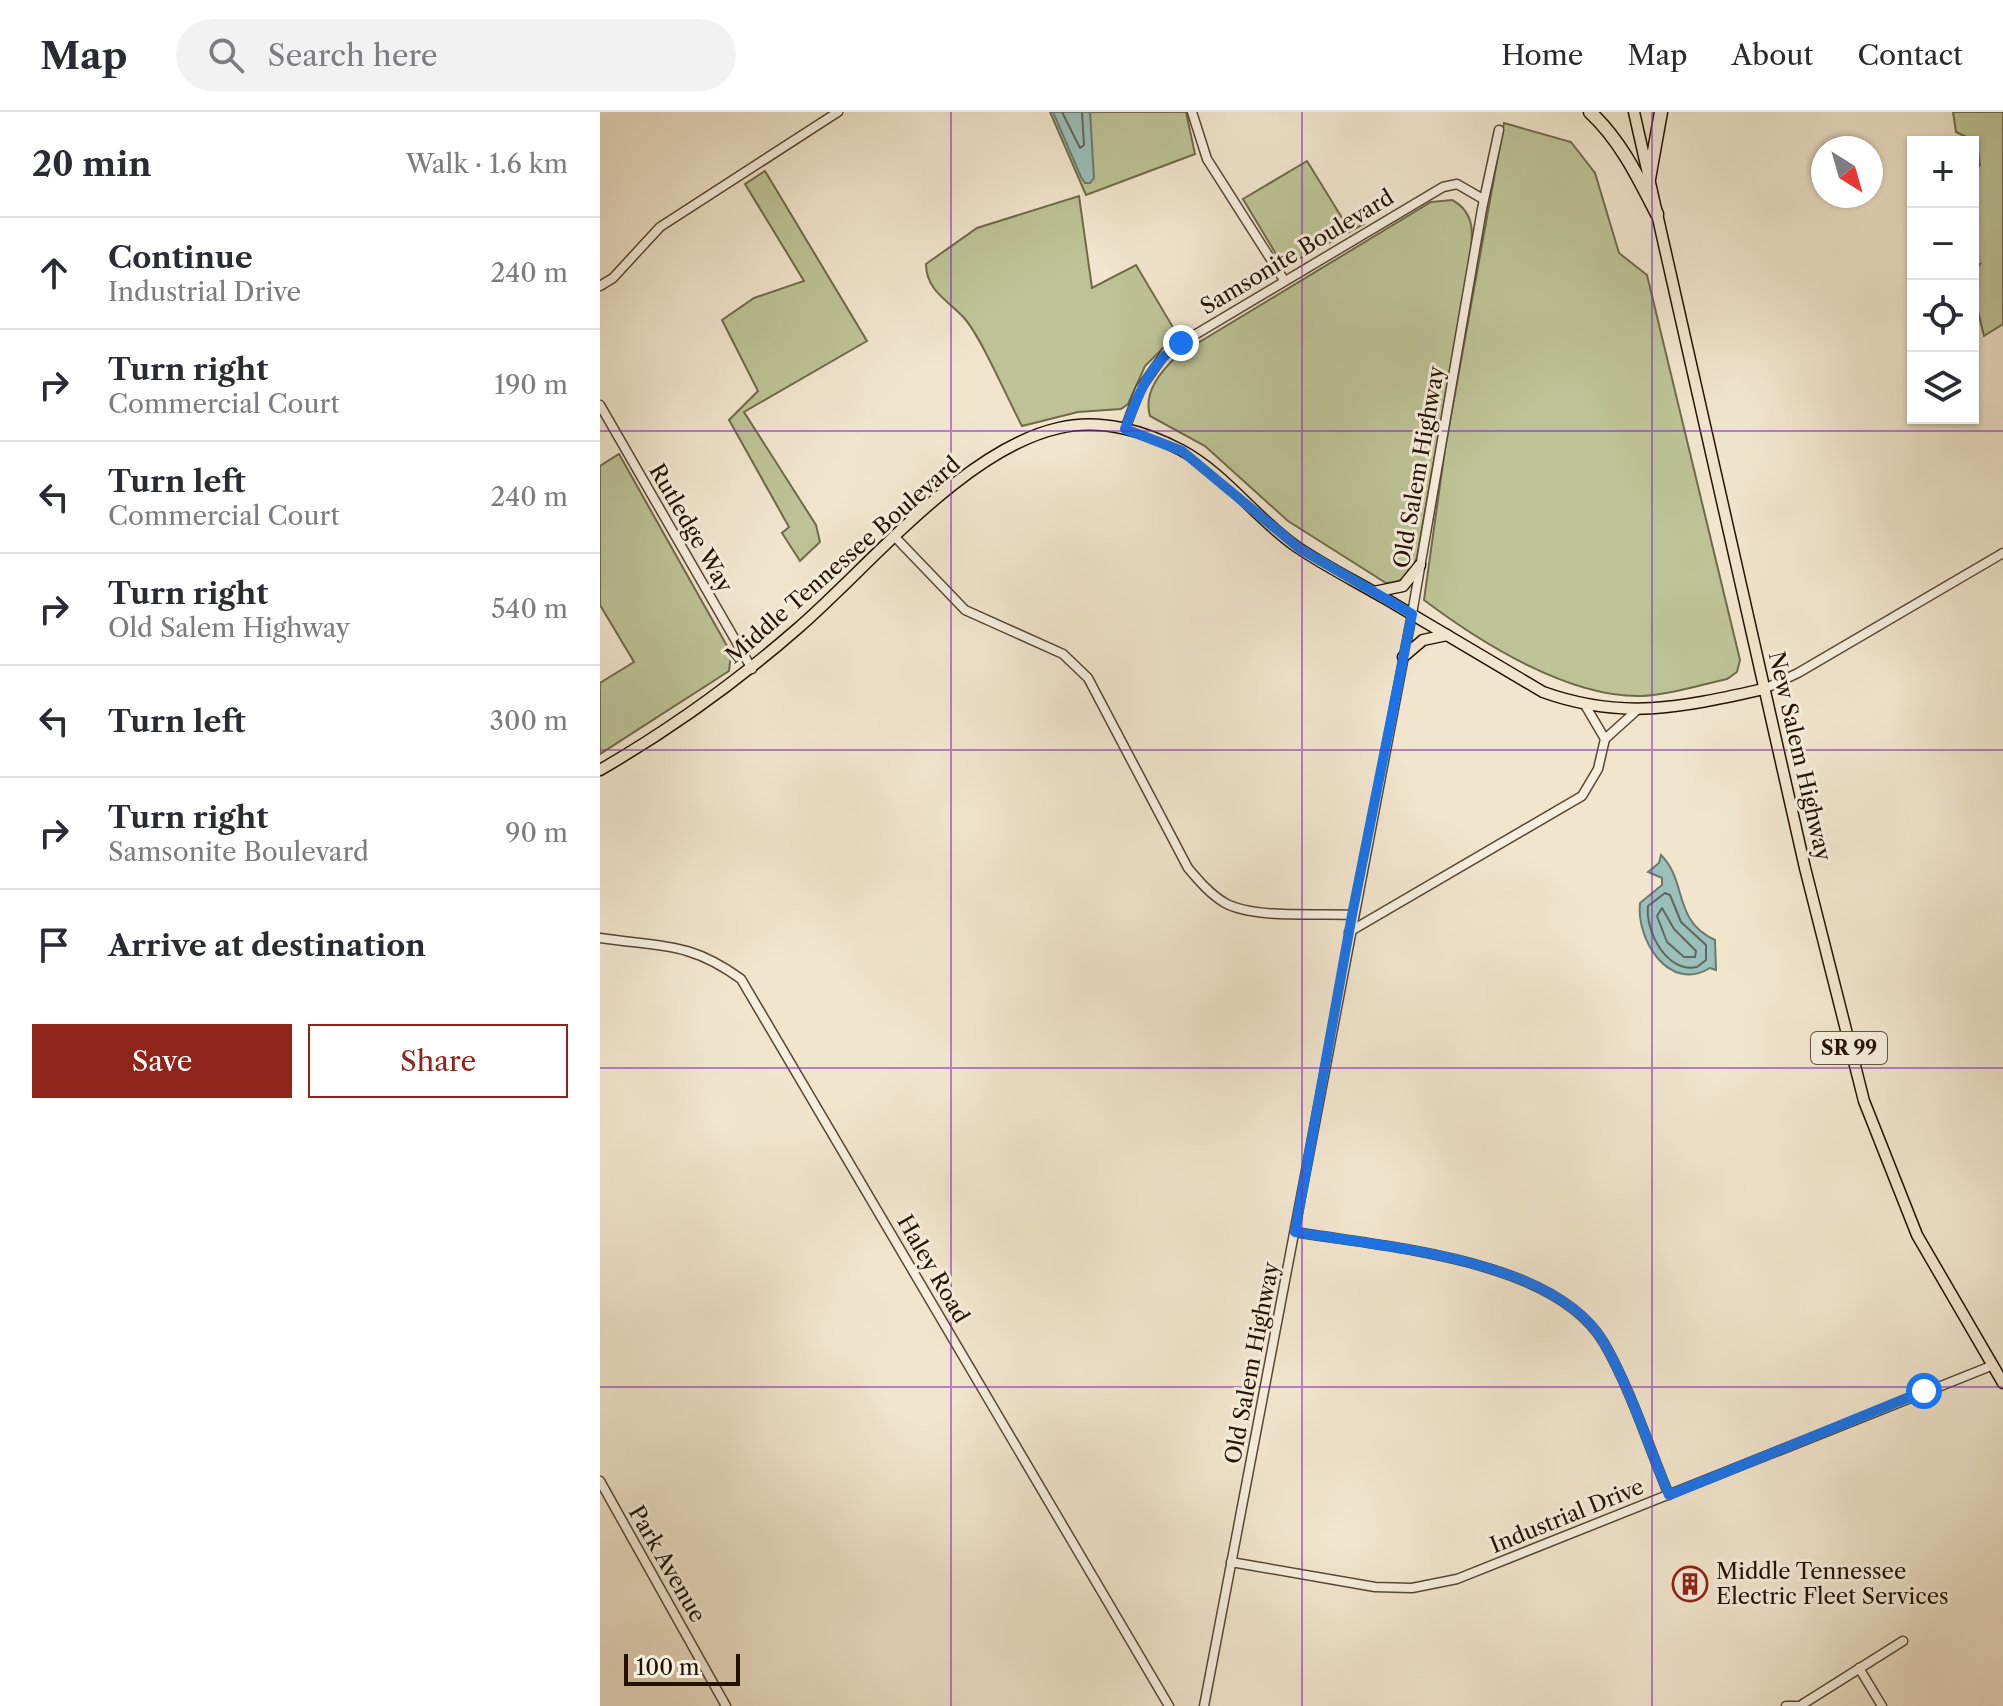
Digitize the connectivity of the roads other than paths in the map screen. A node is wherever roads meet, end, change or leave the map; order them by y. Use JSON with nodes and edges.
{"nodes":[{"id":1,"x":838,"y":112,"type":"edge"},
{"id":2,"x":1192,"y":112,"type":"edge"},
{"id":3,"x":1590,"y":112,"type":"edge"},
{"id":4,"x":1634,"y":112,"type":"edge"},
{"id":5,"x":1661,"y":112,"type":"edge"},
{"id":6,"x":1499,"y":130,"type":"dead end"},
{"id":7,"x":1649,"y":179,"type":"junction"},
{"id":8,"x":1483,"y":199,"type":"junction"},
{"id":9,"x":1657,"y":214,"type":"junction"},
{"id":10,"x":1284,"y":280,"type":"junction"},
{"id":11,"x":600,"y":286,"type":"edge"},
{"id":12,"x":600,"y":405,"type":"edge"},
{"id":13,"x":1125,"y":429,"type":"junction"},
{"id":14,"x":894,"y":536,"type":"junction"},
{"id":15,"x":2003,"y":553,"type":"edge"},
{"id":16,"x":1420,"y":565,"type":"junction"},
{"id":17,"x":1374,"y":592,"type":"junction"},
{"id":18,"x":1412,"y":614,"type":"junction"},
{"id":19,"x":1447,"y":635,"type":"junction"},
{"id":20,"x":1403,"y":657,"type":"junction"},
{"id":21,"x":752,"y":669,"type":"junction"},
{"id":22,"x":1764,"y":689,"type":"junction"},
{"id":23,"x":1585,"y":705,"type":"junction"},
{"id":24,"x":1636,"y":711,"type":"junction"},
{"id":25,"x":1605,"y":739,"type":"junction"},
{"id":26,"x":600,"y":770,"type":"edge"},
{"id":27,"x":1352,"y":915,"type":"junction"},
{"id":28,"x":1349,"y":932,"type":"junction"},
{"id":29,"x":600,"y":938,"type":"edge"},
{"id":30,"x":1295,"y":1232,"type":"junction"},
{"id":31,"x":1991,"y":1366,"type":"junction"},
{"id":32,"x":2003,"y":1383,"type":"edge"},
{"id":33,"x":600,"y":1481,"type":"edge"},
{"id":34,"x":1669,"y":1495,"type":"junction"},
{"id":35,"x":1231,"y":1562,"type":"junction"},
{"id":36,"x":1903,"y":1641,"type":"dead end"},
{"id":37,"x":1859,"y":1668,"type":"junction"},
{"id":38,"x":1802,"y":1705,"type":"edge"},
{"id":39,"x":726,"y":1706,"type":"edge"},
{"id":40,"x":1169,"y":1706,"type":"edge"},
{"id":41,"x":1204,"y":1706,"type":"edge"},
{"id":42,"x":1786,"y":1706,"type":"edge"},
{"id":43,"x":1882,"y":1706,"type":"edge"}],
"edges":[{"from":1,"to":11,"type":"street"},
{"from":2,"to":10,"type":"street"},
{"from":3,"to":9,"type":"highway"},
{"from":4,"to":7,"type":"main road","name":"New Salem Highway","number":"SR 99"},
{"from":5,"to":7,"type":"highway"},
{"from":6,"to":8,"type":"street","name":"Old Salem Highway"},
{"from":7,"to":9,"type":"main road","name":"New Salem Highway","number":"SR 99"},
{"from":8,"to":10,"type":"street","name":"Samsonite Boulevard"},
{"from":8,"to":16,"type":"street","name":"Old Salem Highway"},
{"from":9,"to":22,"type":"main road","name":"New Salem Highway","number":"SR 99"},
{"from":10,"to":13,"type":"street","name":"Samsonite Boulevard"},
{"from":12,"to":21,"type":"street","name":"Rutledge Way"},
{"from":13,"to":14,"type":"main road","name":"Middle Tennessee Boulevard"},
{"from":13,"to":17,"type":"main road","name":"Middle Tennessee Boulevard"},
{"from":14,"to":21,"type":"main road","name":"Middle Tennessee Boulevard"},
{"from":14,"to":27,"type":"street"},
{"from":15,"to":22,"type":"street"},
{"from":16,"to":17,"type":"main road"},
{"from":16,"to":18,"type":"street","name":"Old Salem Highway"},
{"from":17,"to":18,"type":"main road","name":"Middle Tennessee Boulevard"},
{"from":18,"to":19,"type":"main road","name":"Middle Tennessee Boulevard"},
{"from":18,"to":20,"type":"street","name":"Old Salem Highway"},
{"from":19,"to":20,"type":"main road"},
{"from":19,"to":23,"type":"main road","name":"Middle Tennessee Boulevard"},
{"from":20,"to":27,"type":"street","name":"Old Salem Highway"},
{"from":21,"to":26,"type":"main road","name":"Middle Tennessee Boulevard"},
{"from":22,"to":24,"type":"main road","name":"Middle Tennessee Boulevard"},
{"from":22,"to":31,"type":"main road","name":"New Salem Highway","number":"SR 99"},
{"from":23,"to":24,"type":"main road","name":"Middle Tennessee Boulevard"},
{"from":23,"to":25,"type":"street"},
{"from":24,"to":25,"type":"street"},
{"from":25,"to":28,"type":"street"},
{"from":27,"to":28,"type":"street","name":"Old Salem Highway"},
{"from":28,"to":30,"type":"street","name":"Old Salem Highway"},
{"from":29,"to":40,"type":"street","name":"Haley Road"},
{"from":30,"to":34,"type":"street"},
{"from":30,"to":35,"type":"street","name":"Old Salem Highway"},
{"from":31,"to":32,"type":"main road","name":"New Salem Highway","number":"SR 99"},
{"from":31,"to":34,"type":"street","name":"Industrial Drive"},
{"from":33,"to":39,"type":"street","name":"Park Avenue"},
{"from":34,"to":35,"type":"street","name":"Industrial Drive"},
{"from":35,"to":41,"type":"street","name":"Old Salem Highway"},
{"from":36,"to":37,"type":"street"},
{"from":37,"to":38,"type":"street"},
{"from":37,"to":43,"type":"street"},
{"from":38,"to":42,"type":"street"}]}
